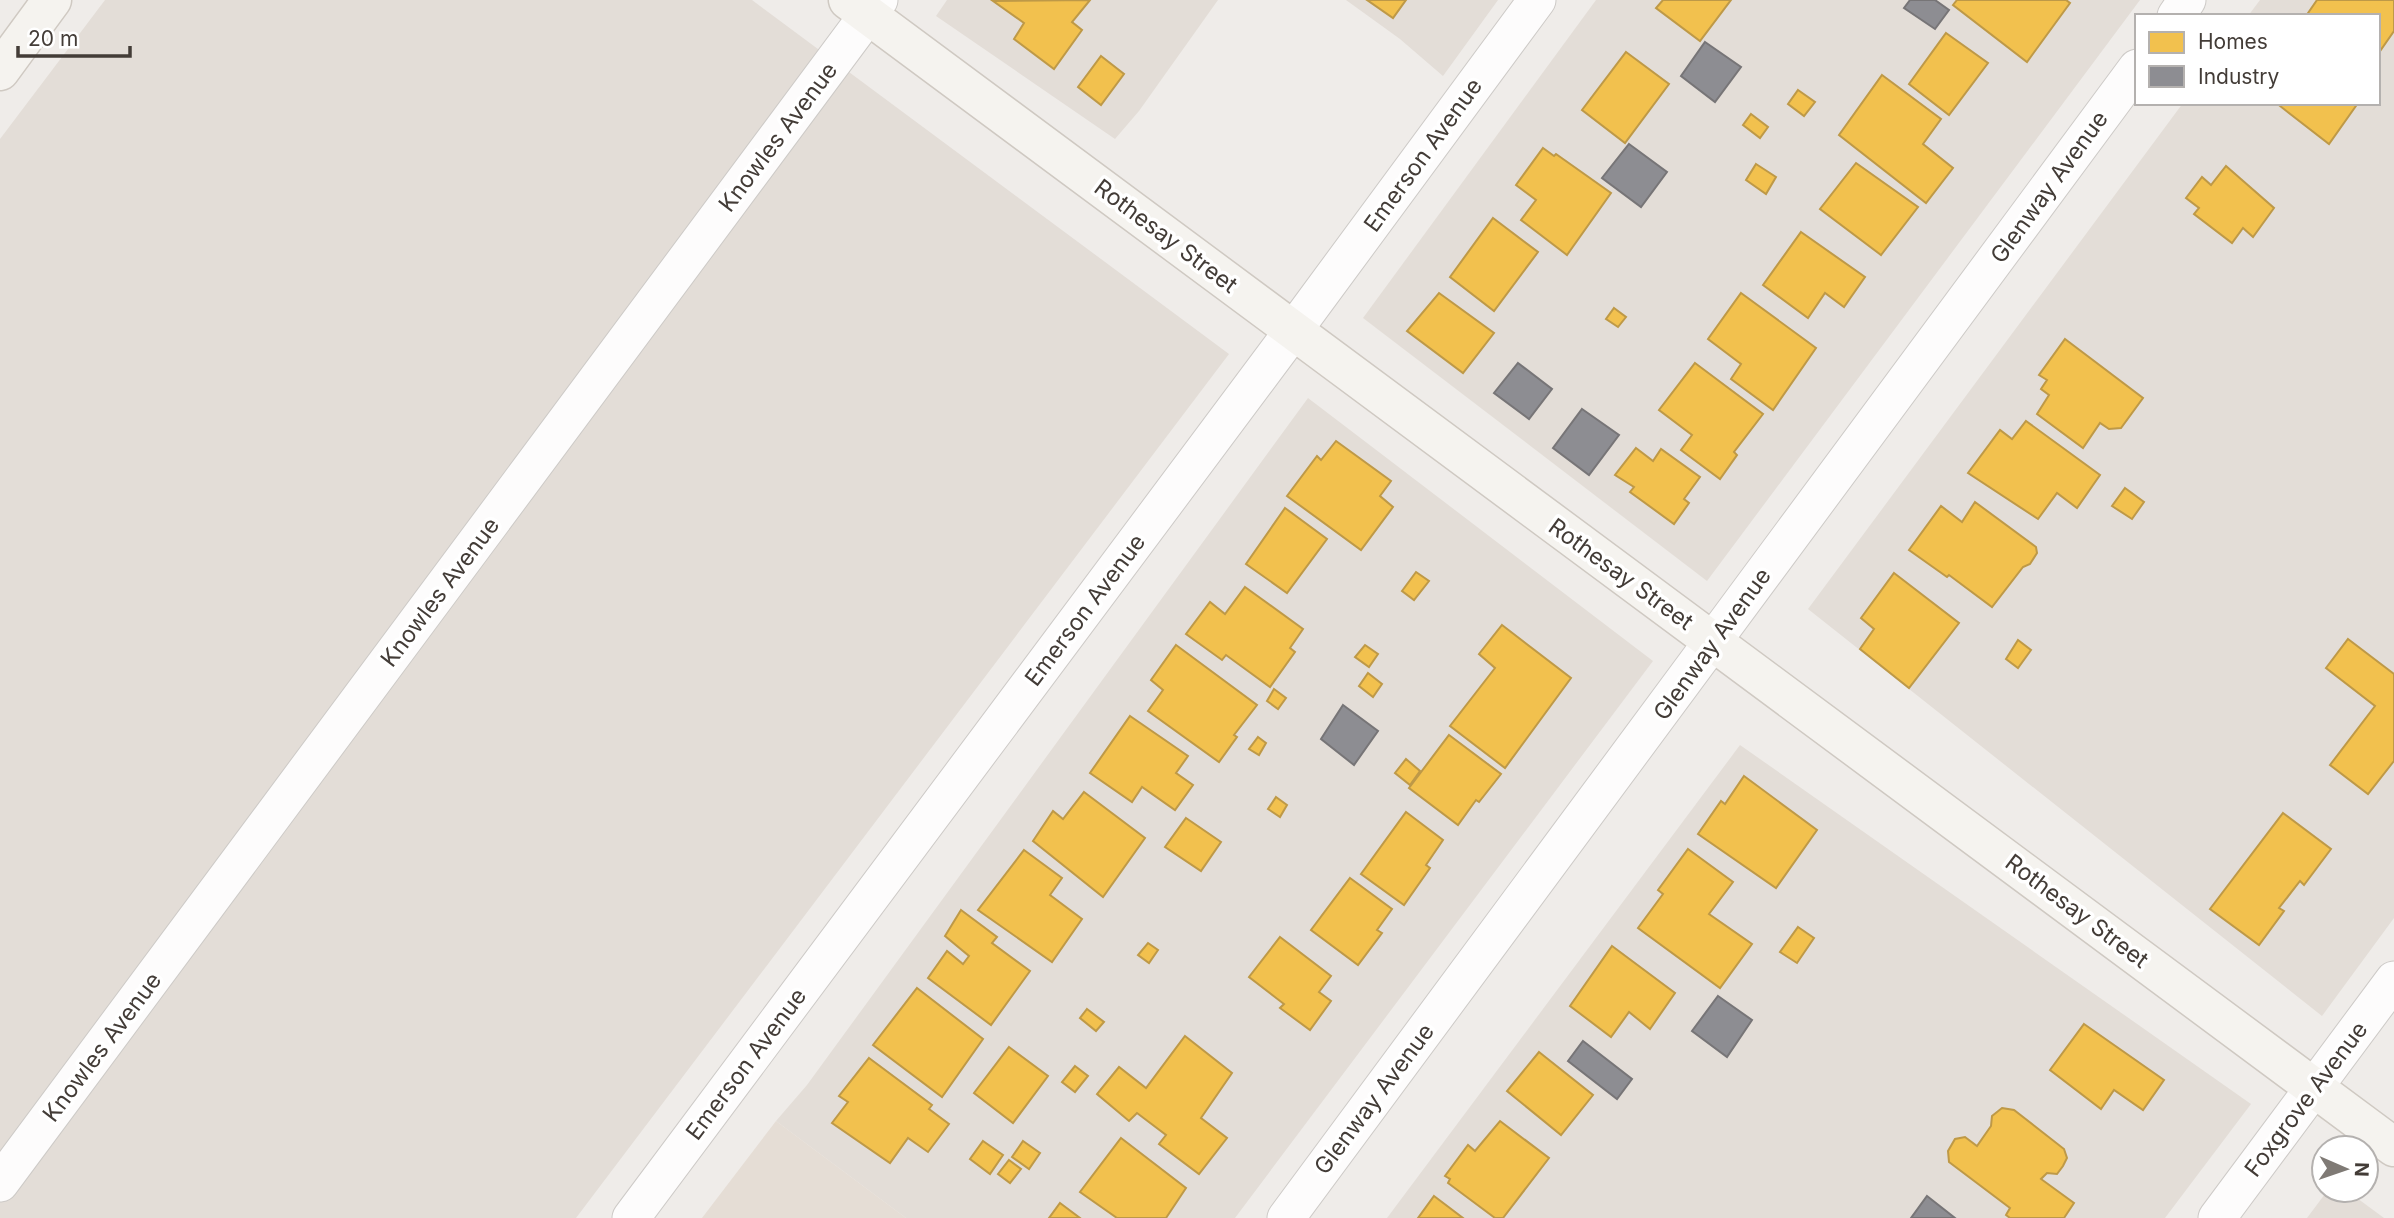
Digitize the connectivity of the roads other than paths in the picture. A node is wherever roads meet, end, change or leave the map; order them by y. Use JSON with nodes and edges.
{"nodes":[{"id":1,"x":52,"y":0,"type":"edge"},
{"id":2,"x":1537,"y":0,"type":"edge"},
{"id":3,"x":865,"y":5,"type":"edge"},
{"id":4,"x":1,"y":67,"type":"edge"},
{"id":5,"x":2135,"y":71,"type":"edge"},
{"id":6,"x":1293,"y":331,"type":"junction"},
{"id":7,"x":1714,"y":642,"type":"junction"},
{"id":8,"x":2394,"y":980,"type":"edge"},
{"id":9,"x":2314,"y":1087,"type":"junction"},
{"id":10,"x":2394,"y":1147,"type":"edge"},
{"id":11,"x":0,"y":1184,"type":"edge"},
{"id":12,"x":631,"y":1218,"type":"edge"},
{"id":13,"x":1286,"y":1218,"type":"edge"},
{"id":14,"x":2217,"y":1218,"type":"edge"}],
"edges":[{"from":1,"to":4,"type":"street"},
{"from":2,"to":6,"type":"street","name":"Emerson Avenue"},
{"from":3,"to":6,"type":"street","name":"Rothesay Street"},
{"from":3,"to":11,"type":"street","name":"Knowles Avenue"},
{"from":5,"to":7,"type":"street","name":"Glenway Avenue"},
{"from":6,"to":7,"type":"street","name":"Rothesay Street"},
{"from":6,"to":12,"type":"street","name":"Emerson Avenue"},
{"from":7,"to":9,"type":"street","name":"Rothesay Street"},
{"from":7,"to":13,"type":"street","name":"Glenway Avenue"},
{"from":8,"to":9,"type":"street","name":"Foxgrove Avenue"},
{"from":9,"to":10,"type":"street","name":"Rothesay Street"},
{"from":9,"to":14,"type":"street","name":"Foxgrove Avenue"}]}
